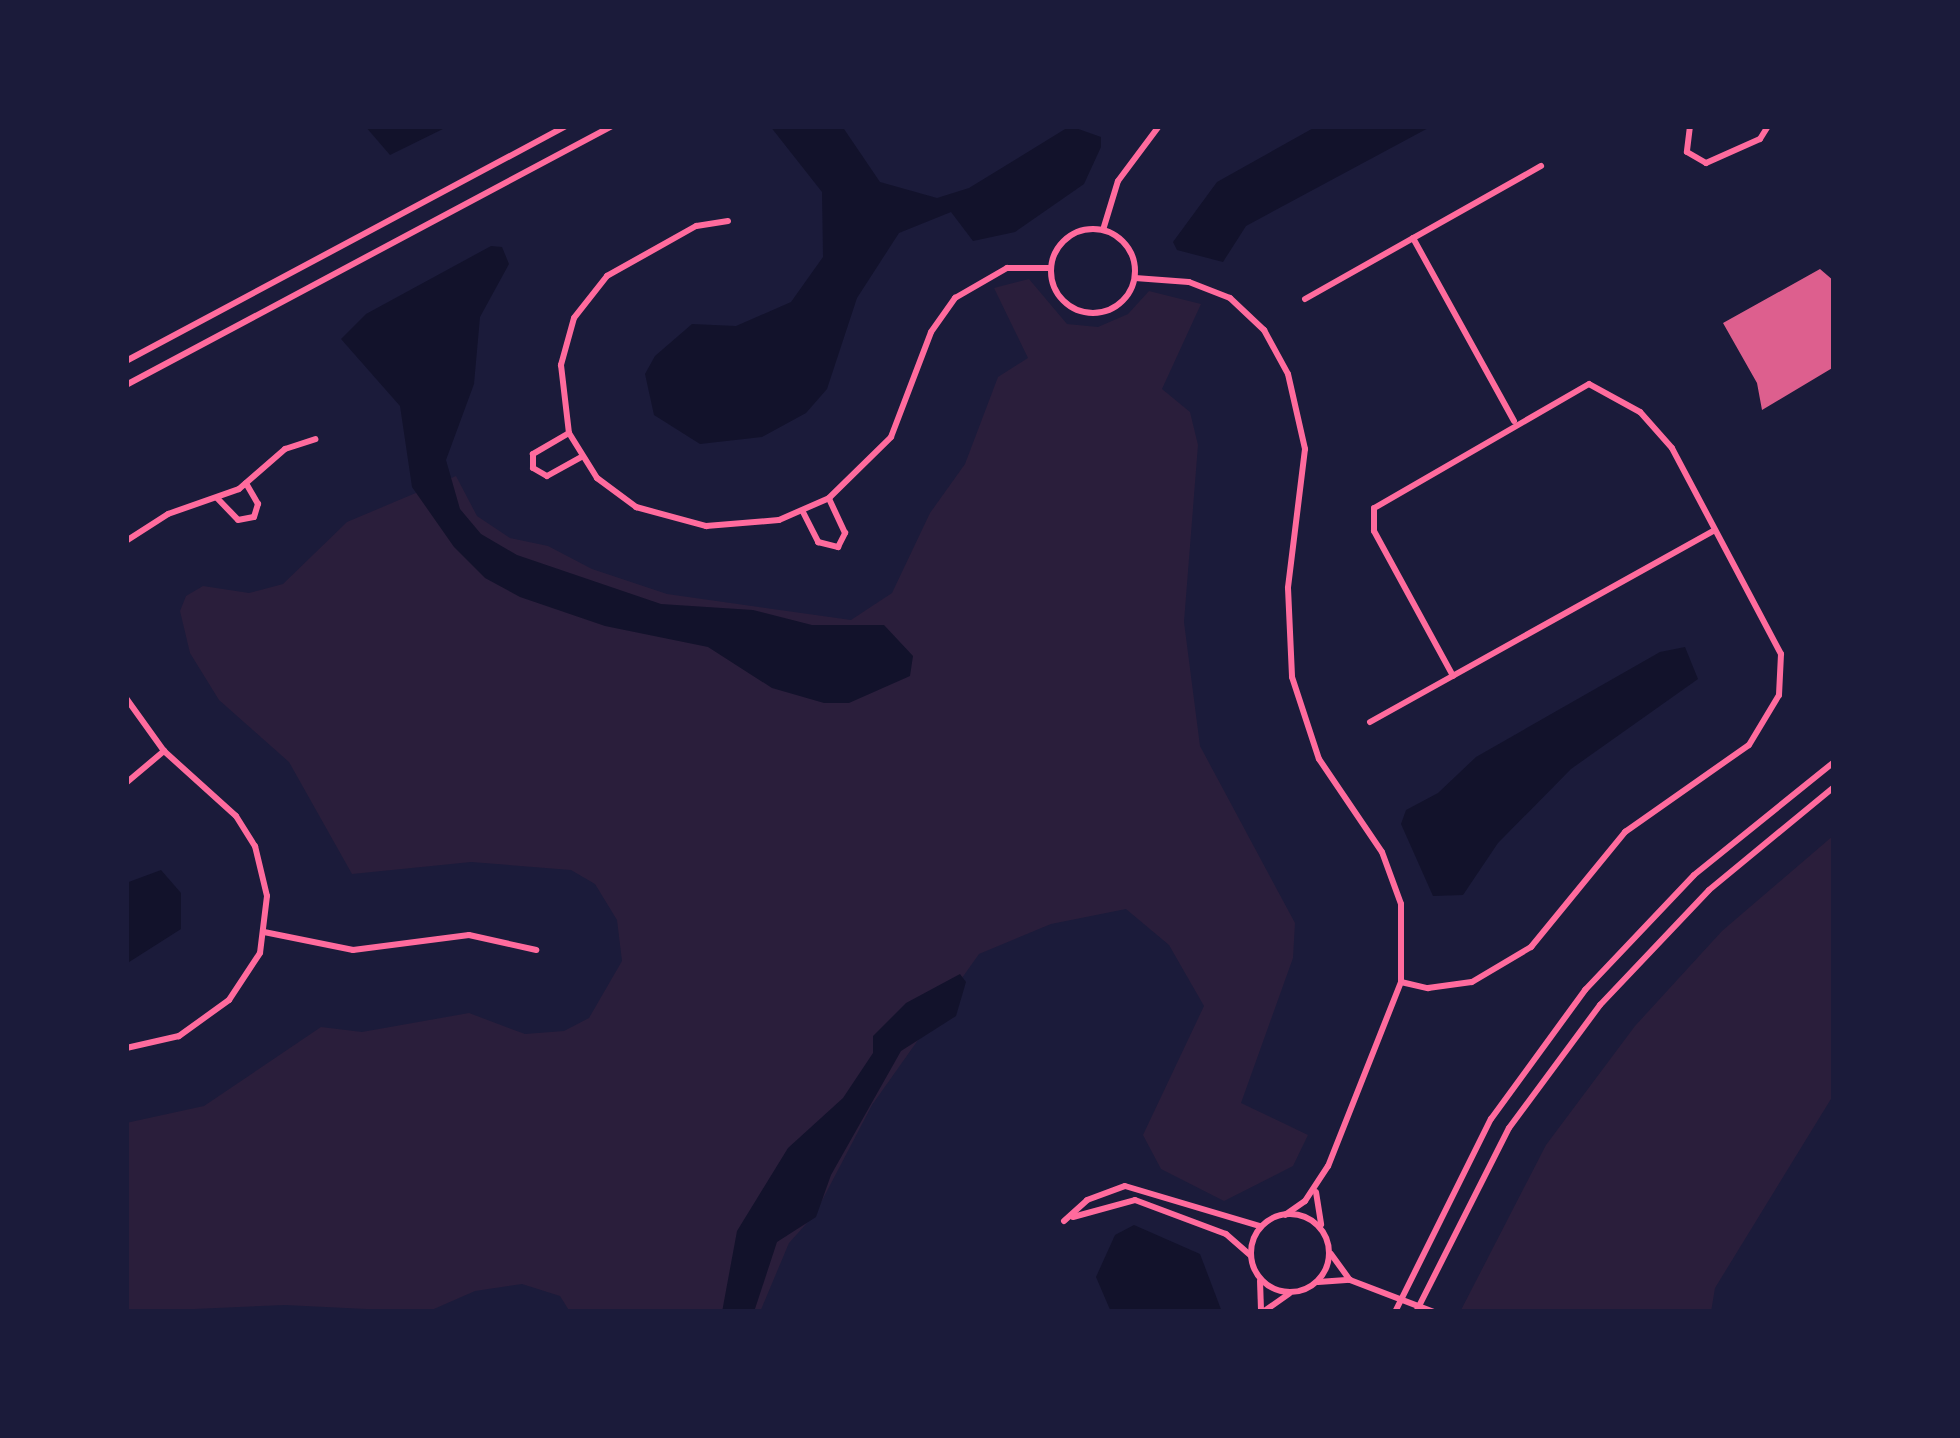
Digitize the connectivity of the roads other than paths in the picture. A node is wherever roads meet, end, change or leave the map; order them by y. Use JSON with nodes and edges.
{"nodes":[{"id":1,"x":566,"y":126,"type":"edge"},
{"id":2,"x":612,"y":126,"type":"edge"},
{"id":3,"x":1159,"y":126,"type":"edge"},
{"id":4,"x":1690,"y":126,"type":"edge"},
{"id":5,"x":1768,"y":126,"type":"edge"},
{"id":6,"x":1541,"y":166,"type":"dead end"},
{"id":7,"x":728,"y":221,"type":"dead end"},
{"id":8,"x":1103,"y":230,"type":"junction"},
{"id":9,"x":1413,"y":238,"type":"junction"},
{"id":10,"x":1050,"y":268,"type":"junction"},
{"id":11,"x":1135,"y":278,"type":"junction"},
{"id":12,"x":1305,"y":299,"type":"dead end"},
{"id":13,"x":126,"y":361,"type":"edge"},
{"id":14,"x":126,"y":385,"type":"edge"},
{"id":15,"x":1514,"y":421,"type":"junction"},
{"id":16,"x":569,"y":433,"type":"junction"},
{"id":17,"x":315,"y":439,"type":"dead end"},
{"id":18,"x":581,"y":457,"type":"junction"},
{"id":19,"x":246,"y":483,"type":"junction"},
{"id":20,"x":217,"y":498,"type":"junction"},
{"id":21,"x":829,"y":498,"type":"junction"},
{"id":22,"x":803,"y":512,"type":"junction"},
{"id":23,"x":1713,"y":531,"type":"junction"},
{"id":24,"x":126,"y":541,"type":"edge"},
{"id":25,"x":1453,"y":676,"type":"junction"},
{"id":26,"x":126,"y":698,"type":"edge"},
{"id":27,"x":1370,"y":722,"type":"dead end"},
{"id":28,"x":164,"y":751,"type":"junction"},
{"id":29,"x":1834,"y":762,"type":"edge"},
{"id":30,"x":126,"y":783,"type":"edge"},
{"id":31,"x":1834,"y":788,"type":"edge"},
{"id":32,"x":264,"y":932,"type":"junction"},
{"id":33,"x":536,"y":950,"type":"dead end"},
{"id":34,"x":1401,"y":982,"type":"junction"},
{"id":35,"x":126,"y":1048,"type":"edge"},
{"id":36,"x":1316,"y":1188,"type":"junction"},
{"id":37,"x":1285,"y":1215,"type":"junction"},
{"id":38,"x":1263,"y":1226,"type":"junction"},
{"id":39,"x":1324,"y":1233,"type":"junction"},
{"id":40,"x":1834,"y":1245,"type":"edge"},
{"id":41,"x":1329,"y":1251,"type":"junction"},
{"id":42,"x":1251,"y":1256,"type":"junction"},
{"id":43,"x":1256,"y":1272,"type":"junction"},
{"id":44,"x":1834,"y":1272,"type":"edge"},
{"id":45,"x":1350,"y":1280,"type":"junction"},
{"id":46,"x":1315,"y":1283,"type":"junction"},
{"id":47,"x":1291,"y":1292,"type":"junction"},
{"id":48,"x":1262,"y":1312,"type":"edge"},
{"id":49,"x":1395,"y":1312,"type":"edge"},
{"id":50,"x":1416,"y":1312,"type":"edge"},
{"id":51,"x":1434,"y":1312,"type":"edge"}],
"edges":[{"from":1,"to":13,"type":"street"},
{"from":2,"to":14,"type":"street"},
{"from":3,"to":8,"type":"street"},
{"from":4,"to":5,"type":"street"},
{"from":6,"to":9,"type":"street"},
{"from":7,"to":16,"type":"street"},
{"from":8,"to":10,"type":"street"},
{"from":8,"to":11,"type":"street"},
{"from":9,"to":12,"type":"street"},
{"from":9,"to":15,"type":"street"},
{"from":10,"to":11,"type":"street"},
{"from":10,"to":21,"type":"street"},
{"from":11,"to":34,"type":"street"},
{"from":15,"to":23,"type":"street"},
{"from":15,"to":25,"type":"street"},
{"from":16,"to":18,"type":"street"},
{"from":16,"to":18,"type":"street"},
{"from":17,"to":19,"type":"street"},
{"from":18,"to":22,"type":"street"},
{"from":19,"to":20,"type":"street"},
{"from":19,"to":20,"type":"street"},
{"from":20,"to":24,"type":"street"},
{"from":21,"to":22,"type":"street"},
{"from":21,"to":22,"type":"street"},
{"from":23,"to":25,"type":"street"},
{"from":23,"to":34,"type":"street"},
{"from":25,"to":27,"type":"street"},
{"from":26,"to":28,"type":"street"},
{"from":28,"to":30,"type":"street"},
{"from":28,"to":32,"type":"street"},
{"from":29,"to":49,"type":"street"},
{"from":31,"to":50,"type":"street"},
{"from":32,"to":33,"type":"street"},
{"from":32,"to":35,"type":"street"},
{"from":34,"to":36,"type":"street"},
{"from":36,"to":37,"type":"street"},
{"from":36,"to":39,"type":"street"},
{"from":37,"to":38,"type":"street"},
{"from":37,"to":39,"type":"street"},
{"from":38,"to":42,"type":"street"},
{"from":38,"to":42,"type":"street"},
{"from":39,"to":41,"type":"street"},
{"from":40,"to":44,"type":"street"},
{"from":41,"to":45,"type":"street"},
{"from":41,"to":46,"type":"street"},
{"from":42,"to":43,"type":"street"},
{"from":43,"to":47,"type":"street"},
{"from":43,"to":48,"type":"street"},
{"from":45,"to":46,"type":"street"},
{"from":45,"to":51,"type":"street"},
{"from":46,"to":47,"type":"street"},
{"from":47,"to":48,"type":"street"}]}
